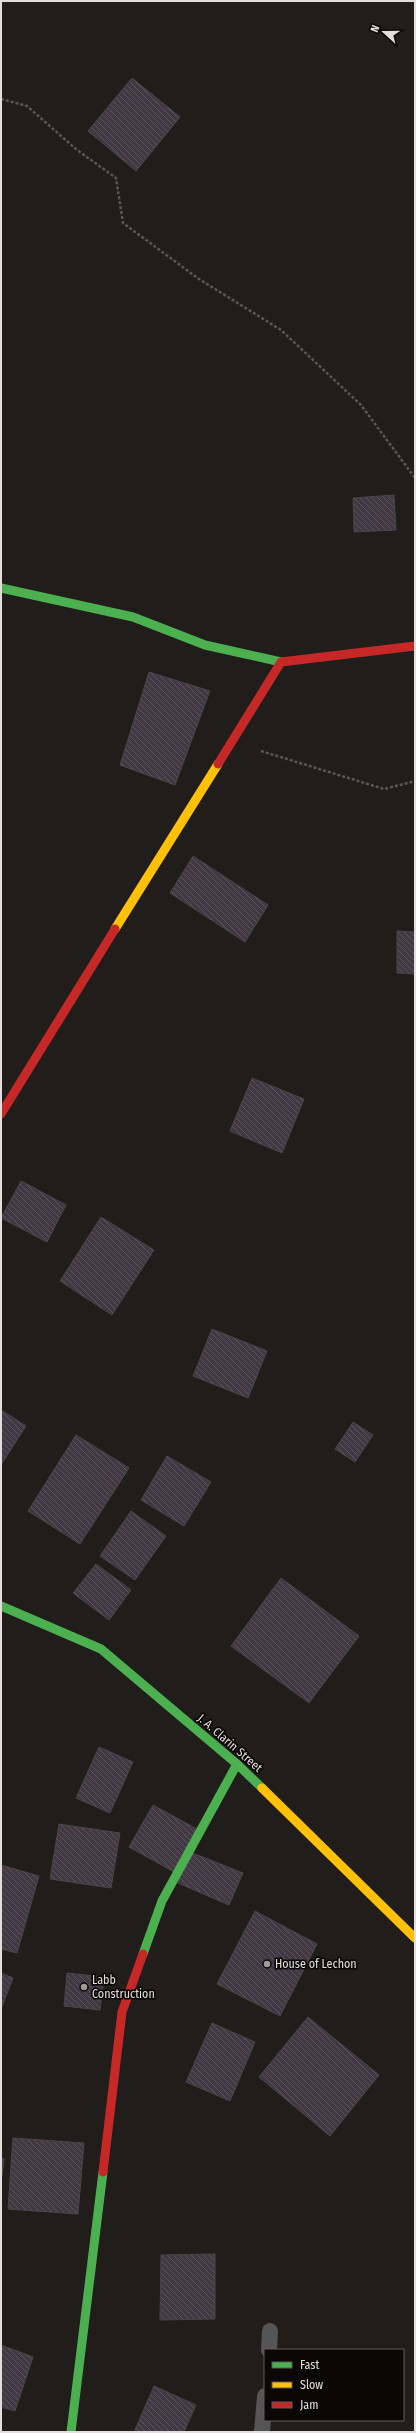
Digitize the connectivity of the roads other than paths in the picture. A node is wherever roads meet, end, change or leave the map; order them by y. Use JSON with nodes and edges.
{"nodes":[{"id":1,"x":1,"y":588,"type":"edge"},
{"id":2,"x":415,"y":646,"type":"edge"},
{"id":3,"x":281,"y":662,"type":"junction"},
{"id":4,"x":1,"y":1114,"type":"edge"},
{"id":5,"x":1,"y":1606,"type":"edge"},
{"id":6,"x":237,"y":1764,"type":"junction"},
{"id":7,"x":415,"y":1938,"type":"edge"},
{"id":8,"x":270,"y":2331,"type":"dead end"},
{"id":9,"x":269,"y":2349,"type":"edge"},
{"id":10,"x":264,"y":2408,"type":"edge"},
{"id":11,"x":71,"y":2432,"type":"edge"},
{"id":12,"x":262,"y":2432,"type":"edge"}],
"edges":[{"from":1,"to":3,"type":"street"},
{"from":2,"to":3,"type":"street"},
{"from":3,"to":4,"type":"street"},
{"from":5,"to":6,"type":"street","name":"J. A. Clarin Street"},
{"from":6,"to":7,"type":"street","name":"J. A. Clarin Street"},
{"from":6,"to":11,"type":"street"},
{"from":8,"to":9,"type":"lane"},
{"from":10,"to":12,"type":"lane"}]}
